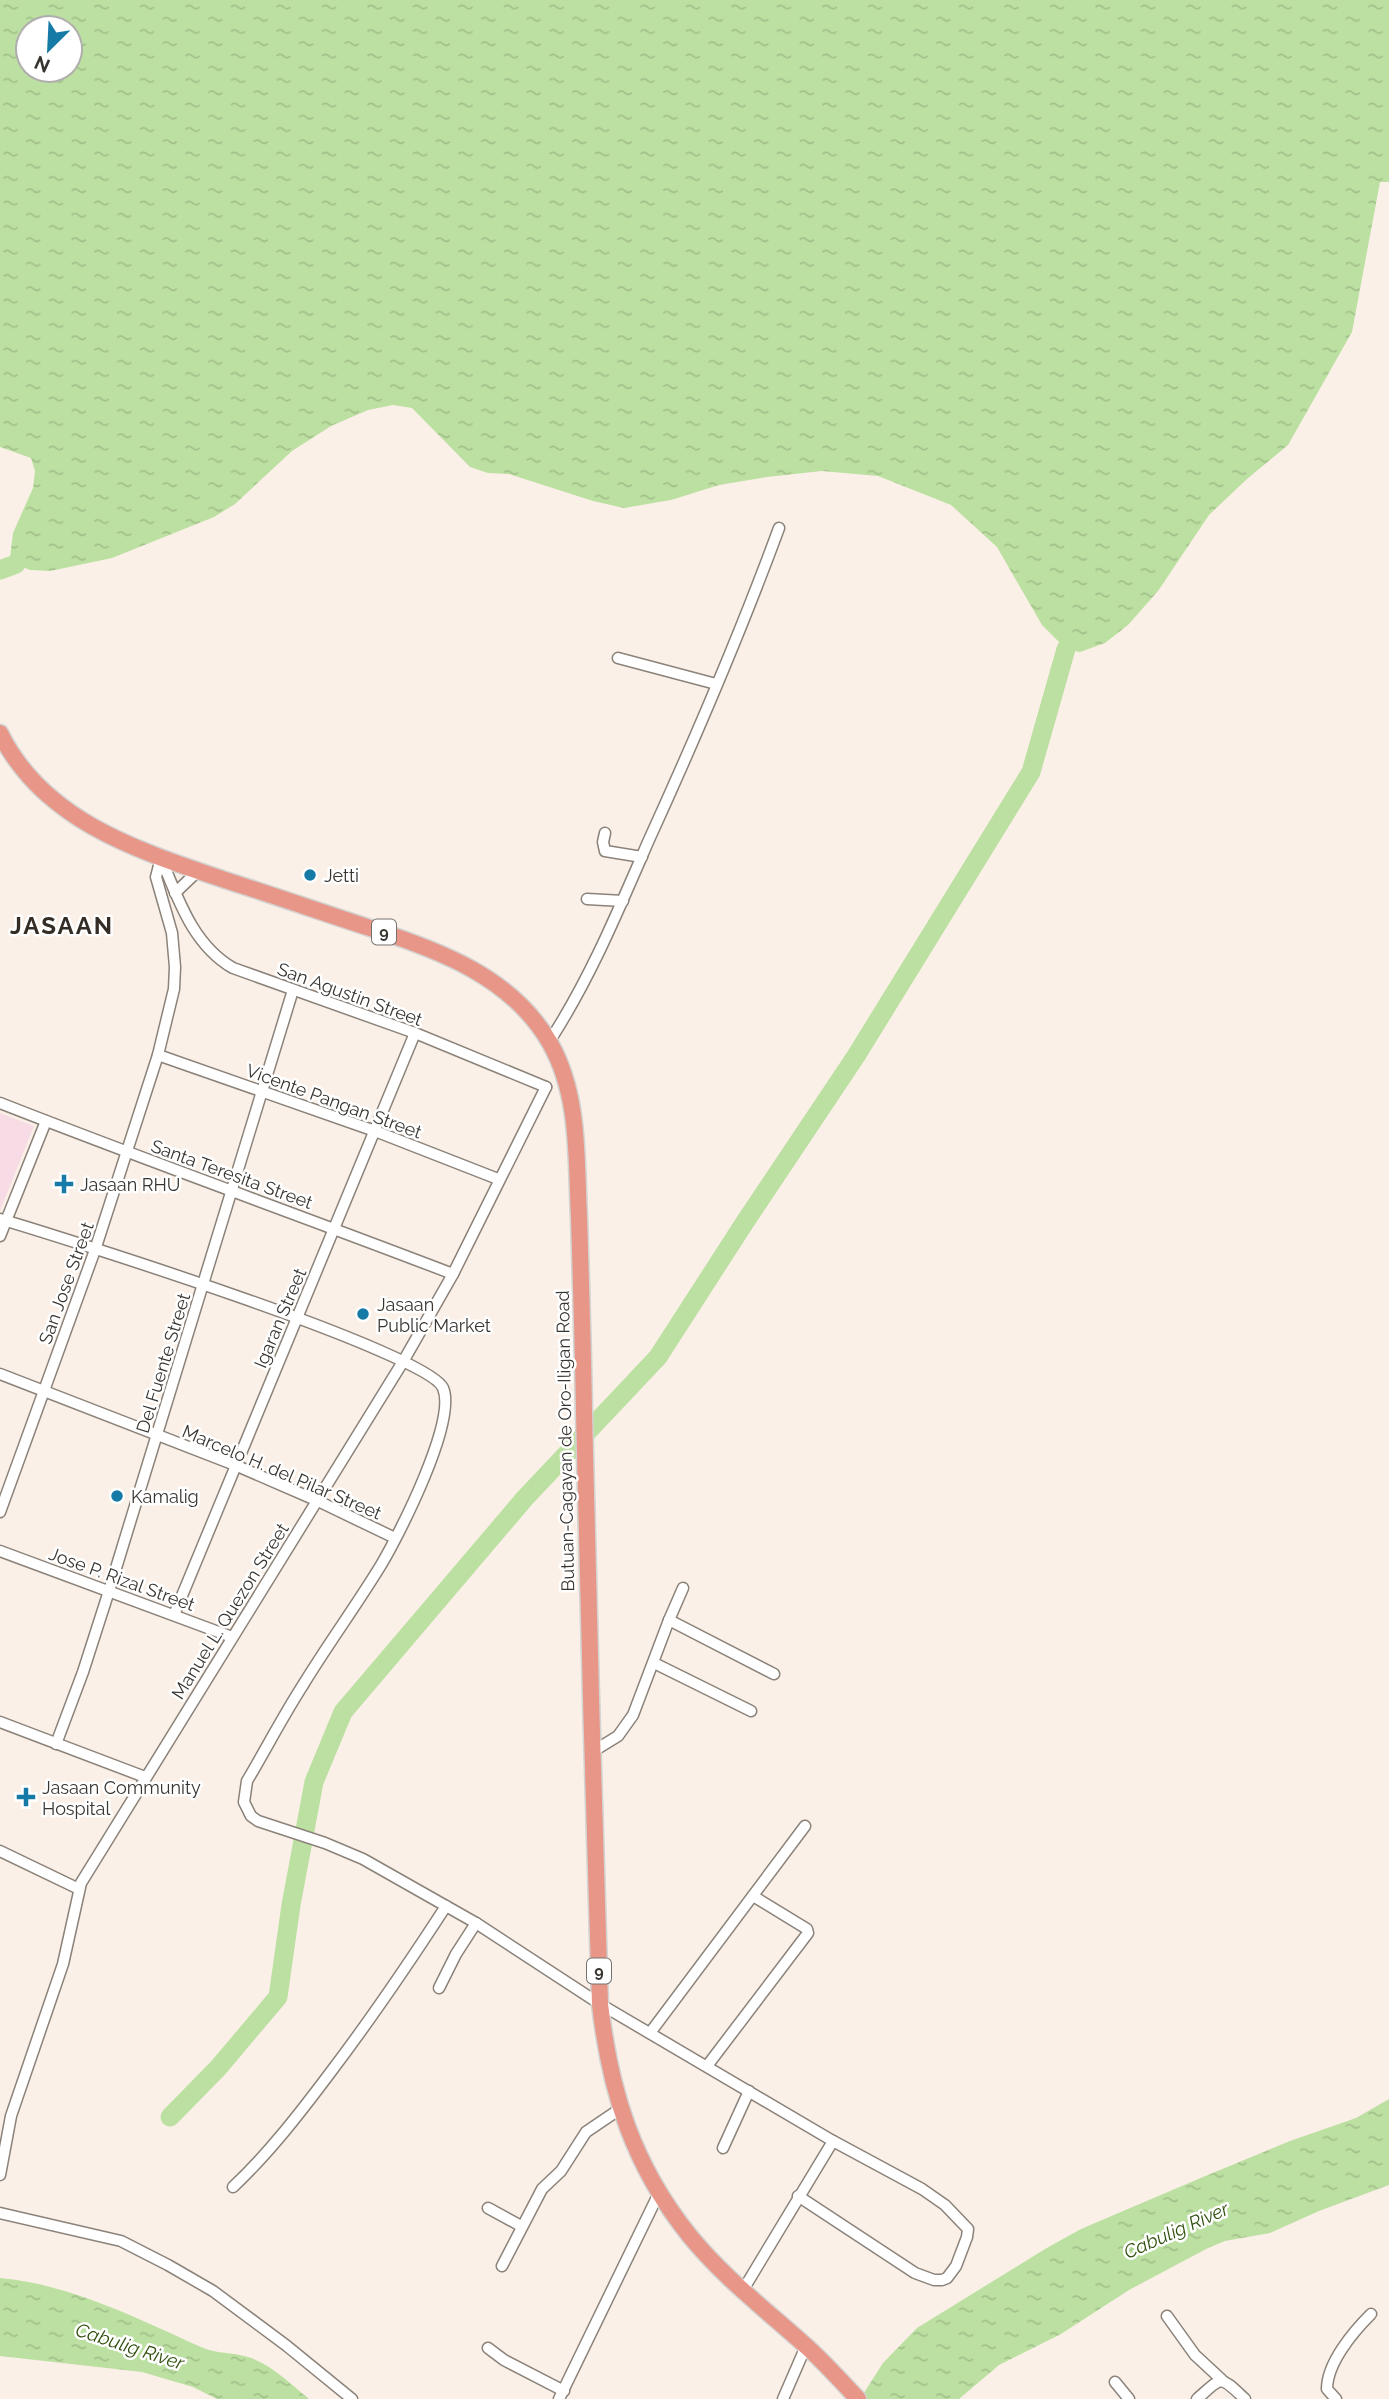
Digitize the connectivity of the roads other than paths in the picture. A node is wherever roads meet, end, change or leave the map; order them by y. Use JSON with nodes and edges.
{"nodes":[{"id":1,"x":779,"y":528,"type":"dead end"},
{"id":2,"x":618,"y":658,"type":"dead end"},
{"id":3,"x":716,"y":684,"type":"junction"},
{"id":4,"x":0,"y":733,"type":"edge"},
{"id":5,"x":606,"y":833,"type":"dead end"},
{"id":6,"x":642,"y":857,"type":"junction"},
{"id":7,"x":161,"y":858,"type":"junction"},
{"id":8,"x":198,"y":871,"type":"junction"},
{"id":9,"x":175,"y":893,"type":"junction"},
{"id":10,"x":587,"y":898,"type":"dead end"},
{"id":11,"x":623,"y":901,"type":"junction"},
{"id":12,"x":293,"y":990,"type":"junction"},
{"id":13,"x":415,"y":1033,"type":"junction"},
{"id":14,"x":549,"y":1042,"type":"junction"},
{"id":15,"x":158,"y":1055,"type":"junction"},
{"id":16,"x":566,"y":1080,"type":"junction"},
{"id":17,"x":547,"y":1087,"type":"junction"},
{"id":18,"x":263,"y":1092,"type":"junction"},
{"id":19,"x":0,"y":1103,"type":"edge"},
{"id":20,"x":46,"y":1121,"type":"junction"},
{"id":21,"x":375,"y":1132,"type":"junction"},
{"id":22,"x":127,"y":1153,"type":"junction"},
{"id":23,"x":498,"y":1179,"type":"junction"},
{"id":24,"x":232,"y":1193,"type":"junction"},
{"id":25,"x":3,"y":1220,"type":"edge"},
{"id":26,"x":335,"y":1228,"type":"junction"},
{"id":27,"x":0,"y":1236,"type":"edge"},
{"id":28,"x":95,"y":1250,"type":"junction"},
{"id":29,"x":453,"y":1274,"type":"junction"},
{"id":30,"x":204,"y":1286,"type":"junction"},
{"id":31,"x":297,"y":1317,"type":"junction"},
{"id":32,"x":404,"y":1360,"type":"junction"},
{"id":33,"x":0,"y":1374,"type":"edge"},
{"id":34,"x":44,"y":1392,"type":"junction"},
{"id":35,"x":157,"y":1436,"type":"junction"},
{"id":36,"x":235,"y":1465,"type":"junction"},
{"id":37,"x":318,"y":1501,"type":"junction"},
{"id":38,"x":0,"y":1511,"type":"edge"},
{"id":39,"x":395,"y":1538,"type":"junction"},
{"id":40,"x":0,"y":1551,"type":"edge"},
{"id":41,"x":683,"y":1588,"type":"dead end"},
{"id":42,"x":109,"y":1591,"type":"junction"},
{"id":43,"x":174,"y":1615,"type":"junction"},
{"id":44,"x":668,"y":1620,"type":"junction"},
{"id":45,"x":232,"y":1637,"type":"junction"},
{"id":46,"x":654,"y":1663,"type":"junction"},
{"id":47,"x":774,"y":1674,"type":"dead end"},
{"id":48,"x":751,"y":1711,"type":"dead end"},
{"id":49,"x":0,"y":1722,"type":"edge"},
{"id":50,"x":56,"y":1744,"type":"junction"},
{"id":51,"x":592,"y":1752,"type":"junction"},
{"id":52,"x":145,"y":1777,"type":"junction"},
{"id":53,"x":805,"y":1826,"type":"dead end"},
{"id":54,"x":0,"y":1852,"type":"edge"},
{"id":55,"x":79,"y":1889,"type":"junction"},
{"id":56,"x":753,"y":1896,"type":"junction"},
{"id":57,"x":446,"y":1906,"type":"junction"},
{"id":58,"x":476,"y":1923,"type":"junction"},
{"id":59,"x":439,"y":1988,"type":"dead end"},
{"id":60,"x":600,"y":2004,"type":"junction"},
{"id":61,"x":650,"y":2033,"type":"junction"},
{"id":62,"x":707,"y":2066,"type":"junction"},
{"id":63,"x":749,"y":2091,"type":"junction"},
{"id":64,"x":620,"y":2109,"type":"junction"},
{"id":65,"x":833,"y":2141,"type":"junction"},
{"id":66,"x":723,"y":2148,"type":"dead end"},
{"id":67,"x":0,"y":2175,"type":"edge"},
{"id":68,"x":233,"y":2187,"type":"dead end"},
{"id":69,"x":659,"y":2193,"type":"junction"},
{"id":70,"x":798,"y":2196,"type":"junction"},
{"id":71,"x":488,"y":2208,"type":"dead end"},
{"id":72,"x":0,"y":2213,"type":"edge"},
{"id":73,"x":521,"y":2226,"type":"junction"},
{"id":74,"x":502,"y":2266,"type":"dead end"},
{"id":75,"x":743,"y":2290,"type":"junction"},
{"id":76,"x":1371,"y":2314,"type":"dead end"},
{"id":77,"x":1167,"y":2316,"type":"dead end"},
{"id":78,"x":806,"y":2346,"type":"junction"},
{"id":79,"x":488,"y":2348,"type":"dead end"},
{"id":80,"x":1222,"y":2380,"type":"junction"},
{"id":81,"x":1115,"y":2382,"type":"dead end"},
{"id":82,"x":561,"y":2395,"type":"edge"},
{"id":83,"x":352,"y":2399,"type":"edge"},
{"id":84,"x":783,"y":2399,"type":"edge"},
{"id":85,"x":858,"y":2399,"type":"edge"},
{"id":86,"x":1129,"y":2399,"type":"edge"},
{"id":87,"x":1197,"y":2399,"type":"edge"},
{"id":88,"x":1245,"y":2399,"type":"edge"},
{"id":89,"x":1336,"y":2399,"type":"edge"}],
"edges":[{"from":1,"to":3,"type":"street"},
{"from":2,"to":3,"type":"street"},
{"from":3,"to":6,"type":"street"},
{"from":4,"to":7,"type":"highway","name":"Butuan-Cagayan de Oro-Iligan Road","number":"9"},
{"from":5,"to":6,"type":"street"},
{"from":6,"to":11,"type":"street"},
{"from":7,"to":8,"type":"highway","name":"Butuan-Cagayan de Oro-Iligan Road","number":"9"},
{"from":7,"to":9,"type":"street","name":"San Agustin Street"},
{"from":7,"to":15,"type":"street","name":"San Jose Street"},
{"from":8,"to":9,"type":"street"},
{"from":8,"to":14,"type":"highway","name":"Butuan-Cagayan de Oro-Iligan Road","number":"9"},
{"from":9,"to":12,"type":"street","name":"San Agustin Street"},
{"from":10,"to":11,"type":"street"},
{"from":11,"to":14,"type":"street"},
{"from":12,"to":13,"type":"street","name":"San Agustin Street"},
{"from":12,"to":18,"type":"street","name":"Del Fuente Street"},
{"from":13,"to":17,"type":"street","name":"San Agustin Street"},
{"from":13,"to":21,"type":"street","name":"Igaran Street"},
{"from":14,"to":16,"type":"highway","name":"Butuan-Cagayan de Oro-Iligan Road","number":"9"},
{"from":15,"to":18,"type":"street","name":"Vicente Pangan Street"},
{"from":15,"to":22,"type":"street","name":"San Jose Street"},
{"from":16,"to":17,"type":"street"},
{"from":16,"to":51,"type":"highway","name":"Butuan-Cagayan de Oro-Iligan Road","number":"9"},
{"from":17,"to":23,"type":"street","name":"Manuel L. Quezon Street"},
{"from":18,"to":21,"type":"street","name":"Vicente Pangan Street"},
{"from":18,"to":24,"type":"street","name":"Del Fuente Street"},
{"from":19,"to":20,"type":"street","name":"Santa Teresita Street"},
{"from":20,"to":22,"type":"street","name":"Santa Teresita Street"},
{"from":20,"to":25,"type":"street"},
{"from":21,"to":23,"type":"street","name":"Vicente Pangan Street"},
{"from":21,"to":26,"type":"street","name":"Igaran Street"},
{"from":22,"to":24,"type":"street","name":"Santa Teresita Street"},
{"from":22,"to":28,"type":"street","name":"San Jose Street"},
{"from":23,"to":29,"type":"street","name":"Manuel L. Quezon Street"},
{"from":24,"to":26,"type":"street","name":"Santa Teresita Street"},
{"from":24,"to":30,"type":"street","name":"Del Fuente Street"},
{"from":25,"to":27,"type":"street"},
{"from":25,"to":28,"type":"street"},
{"from":26,"to":29,"type":"street","name":"Santa Teresita Street"},
{"from":26,"to":31,"type":"street","name":"Igaran Street"},
{"from":28,"to":30,"type":"street"},
{"from":28,"to":34,"type":"street","name":"San Jose Street"},
{"from":29,"to":32,"type":"street","name":"Manuel L. Quezon Street"},
{"from":30,"to":31,"type":"street"},
{"from":30,"to":35,"type":"street","name":"Del Fuente Street"},
{"from":31,"to":32,"type":"street"},
{"from":31,"to":36,"type":"street","name":"Igaran Street"},
{"from":32,"to":37,"type":"street","name":"Manuel L. Quezon Street"},
{"from":32,"to":39,"type":"street"},
{"from":33,"to":34,"type":"street","name":"Marcelo H. del Pilar Street"},
{"from":34,"to":35,"type":"street","name":"Marcelo H. del Pilar Street"},
{"from":34,"to":38,"type":"street","name":"San Jose Street"},
{"from":35,"to":36,"type":"street","name":"Marcelo H. del Pilar Street"},
{"from":35,"to":42,"type":"street","name":"Del Fuente Street"},
{"from":36,"to":37,"type":"street","name":"Marcelo H. del Pilar Street"},
{"from":36,"to":43,"type":"street","name":"Igaran Street"},
{"from":37,"to":39,"type":"street","name":"Marcelo H. del Pilar Street"},
{"from":37,"to":45,"type":"street","name":"Manuel L. Quezon Street"},
{"from":39,"to":57,"type":"street"},
{"from":40,"to":42,"type":"street","name":"Jose P. Rizal Street"},
{"from":41,"to":44,"type":"street"},
{"from":42,"to":43,"type":"street","name":"Jose P. Rizal Street"},
{"from":42,"to":50,"type":"street","name":"Del Fuente Street"},
{"from":43,"to":45,"type":"street","name":"Jose P. Rizal Street"},
{"from":44,"to":46,"type":"street"},
{"from":44,"to":47,"type":"street"},
{"from":45,"to":52,"type":"street","name":"Manuel L. Quezon Street"},
{"from":46,"to":48,"type":"street"},
{"from":46,"to":51,"type":"street"},
{"from":49,"to":50,"type":"street"},
{"from":50,"to":52,"type":"street"},
{"from":51,"to":60,"type":"highway","name":"Butuan-Cagayan de Oro-Iligan Road","number":"9"},
{"from":52,"to":55,"type":"street","name":"Manuel L. Quezon Street"},
{"from":53,"to":56,"type":"street"},
{"from":54,"to":55,"type":"street"},
{"from":55,"to":67,"type":"street","name":"Manuel L. Quezon Street"},
{"from":56,"to":61,"type":"street"},
{"from":56,"to":62,"type":"street"},
{"from":57,"to":58,"type":"street"},
{"from":57,"to":68,"type":"street"},
{"from":58,"to":59,"type":"street"},
{"from":58,"to":60,"type":"street"},
{"from":60,"to":61,"type":"street"},
{"from":60,"to":64,"type":"highway","name":"Butuan-Cagayan de Oro-Iligan Road","number":"9"},
{"from":61,"to":62,"type":"street"},
{"from":62,"to":63,"type":"street"},
{"from":63,"to":65,"type":"street"},
{"from":63,"to":66,"type":"street"},
{"from":64,"to":69,"type":"highway","name":"Butuan-Cagayan de Oro-Iligan Road","number":"9"},
{"from":64,"to":73,"type":"street"},
{"from":65,"to":70,"type":"street"},
{"from":65,"to":70,"type":"street"},
{"from":69,"to":75,"type":"highway","name":"Butuan-Cagayan de Oro-Iligan Road","number":"9"},
{"from":69,"to":82,"type":"street"},
{"from":70,"to":75,"type":"street"},
{"from":71,"to":73,"type":"street"},
{"from":72,"to":83,"type":"street"},
{"from":73,"to":74,"type":"street"},
{"from":75,"to":78,"type":"highway","name":"Butuan-Cagayan de Oro-Iligan Road","number":"9"},
{"from":76,"to":89,"type":"street"},
{"from":77,"to":80,"type":"street"},
{"from":78,"to":84,"type":"street"},
{"from":78,"to":85,"type":"highway","name":"Butuan-Cagayan de Oro-Iligan Road","number":"9"},
{"from":79,"to":82,"type":"street"},
{"from":80,"to":87,"type":"street"},
{"from":80,"to":88,"type":"street"},
{"from":81,"to":86,"type":"street"}]}
